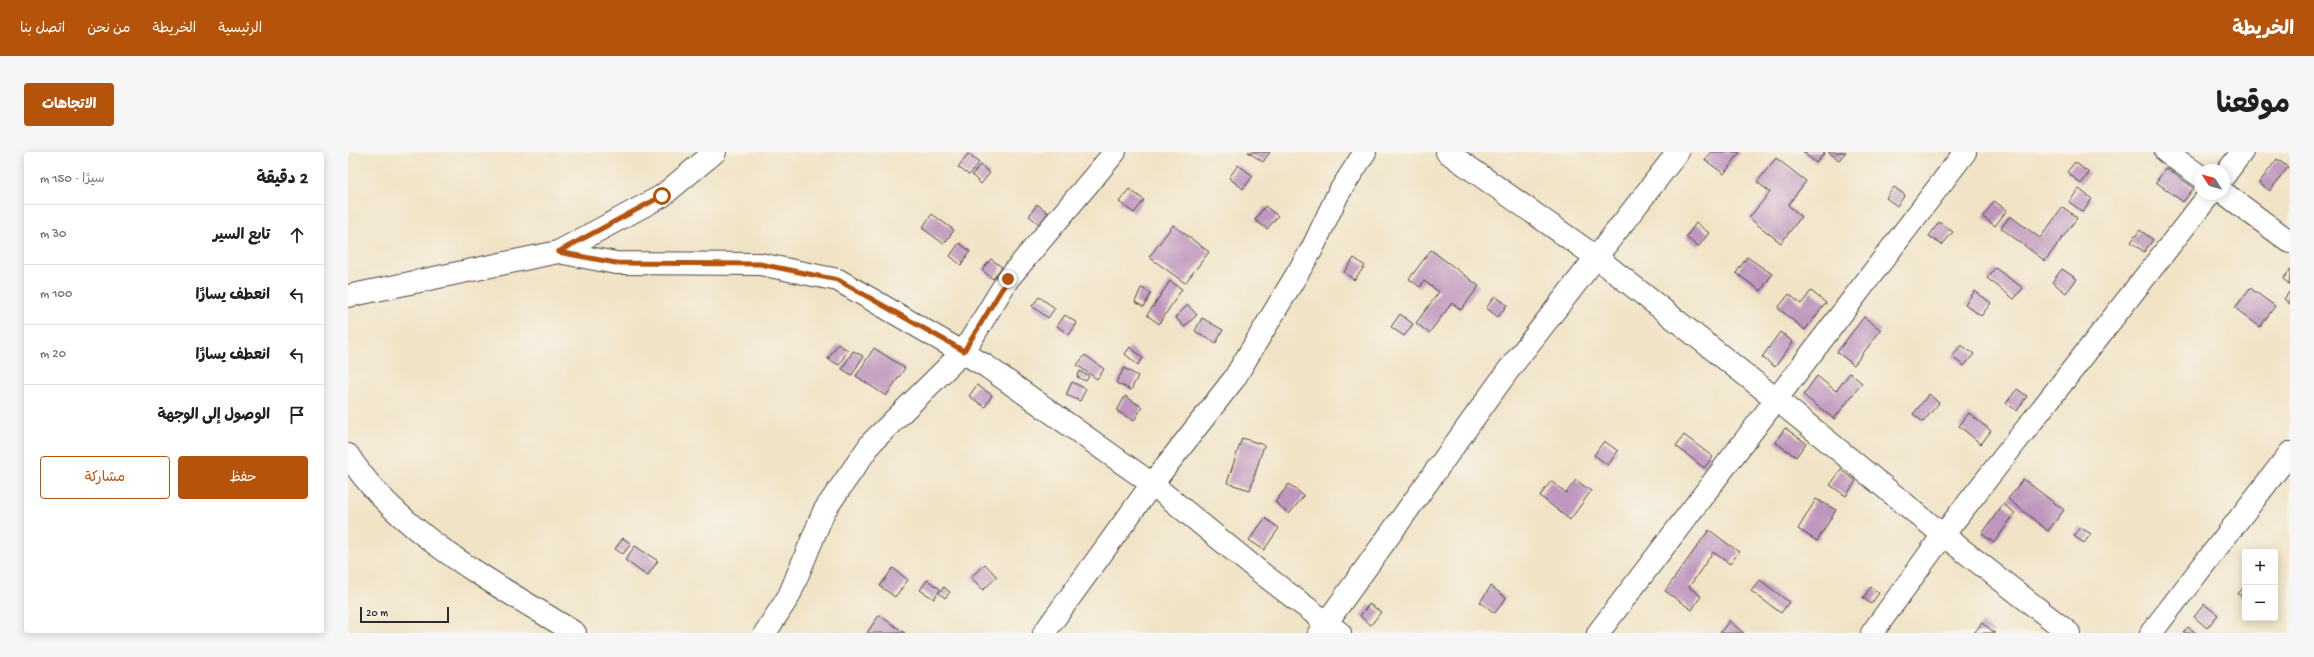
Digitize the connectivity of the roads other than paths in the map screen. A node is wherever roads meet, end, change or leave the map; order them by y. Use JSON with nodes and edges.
{"nodes":[{"id":1,"x":715,"y":152,"type":"edge"},
{"id":2,"x":1115,"y":152,"type":"edge"},
{"id":3,"x":1365,"y":152,"type":"edge"},
{"id":4,"x":1447,"y":152,"type":"edge"},
{"id":5,"x":1678,"y":152,"type":"edge"},
{"id":6,"x":1965,"y":152,"type":"edge"},
{"id":7,"x":2166,"y":152,"type":"edge"},
{"id":8,"x":2242,"y":152,"type":"edge"},
{"id":9,"x":2230,"y":168,"type":"edge"},
{"id":10,"x":2194,"y":172,"type":"edge"},
{"id":11,"x":2230,"y":197,"type":"edge"},
{"id":12,"x":2205,"y":200,"type":"edge"},
{"id":13,"x":2290,"y":242,"type":"edge"},
{"id":14,"x":558,"y":252,"type":"junction"},
{"id":15,"x":1596,"y":257,"type":"junction"},
{"id":16,"x":348,"y":296,"type":"edge"},
{"id":17,"x":964,"y":351,"type":"junction"},
{"id":18,"x":1776,"y":399,"type":"junction"},
{"id":19,"x":2290,"y":453,"type":"edge"},
{"id":20,"x":348,"y":455,"type":"edge"},
{"id":21,"x":1152,"y":484,"type":"junction"},
{"id":22,"x":1942,"y":535,"type":"junction"},
{"id":23,"x":1329,"y":630,"type":"edge"},
{"id":24,"x":575,"y":633,"type":"edge"},
{"id":25,"x":765,"y":633,"type":"edge"},
{"id":26,"x":1044,"y":633,"type":"edge"},
{"id":27,"x":1598,"y":633,"type":"edge"},
{"id":28,"x":1872,"y":633,"type":"edge"},
{"id":29,"x":2069,"y":633,"type":"edge"},
{"id":30,"x":2151,"y":633,"type":"edge"}],
"edges":[{"from":1,"to":14,"type":"street"},
{"from":2,"to":17,"type":"street"},
{"from":3,"to":21,"type":"street"},
{"from":4,"to":15,"type":"street"},
{"from":5,"to":15,"type":"street"},
{"from":6,"to":18,"type":"street"},
{"from":7,"to":10,"type":"street"},
{"from":8,"to":9,"type":"street"},
{"from":11,"to":13,"type":"street"},
{"from":12,"to":22,"type":"street"},
{"from":14,"to":16,"type":"street"},
{"from":14,"to":17,"type":"street"},
{"from":15,"to":18,"type":"street"},
{"from":15,"to":23,"type":"street"},
{"from":17,"to":21,"type":"street"},
{"from":17,"to":25,"type":"street"},
{"from":18,"to":22,"type":"street"},
{"from":18,"to":27,"type":"street"},
{"from":19,"to":30,"type":"street"},
{"from":20,"to":24,"type":"street"},
{"from":21,"to":23,"type":"street"},
{"from":21,"to":26,"type":"street"},
{"from":22,"to":28,"type":"street"},
{"from":22,"to":29,"type":"street"}]}
